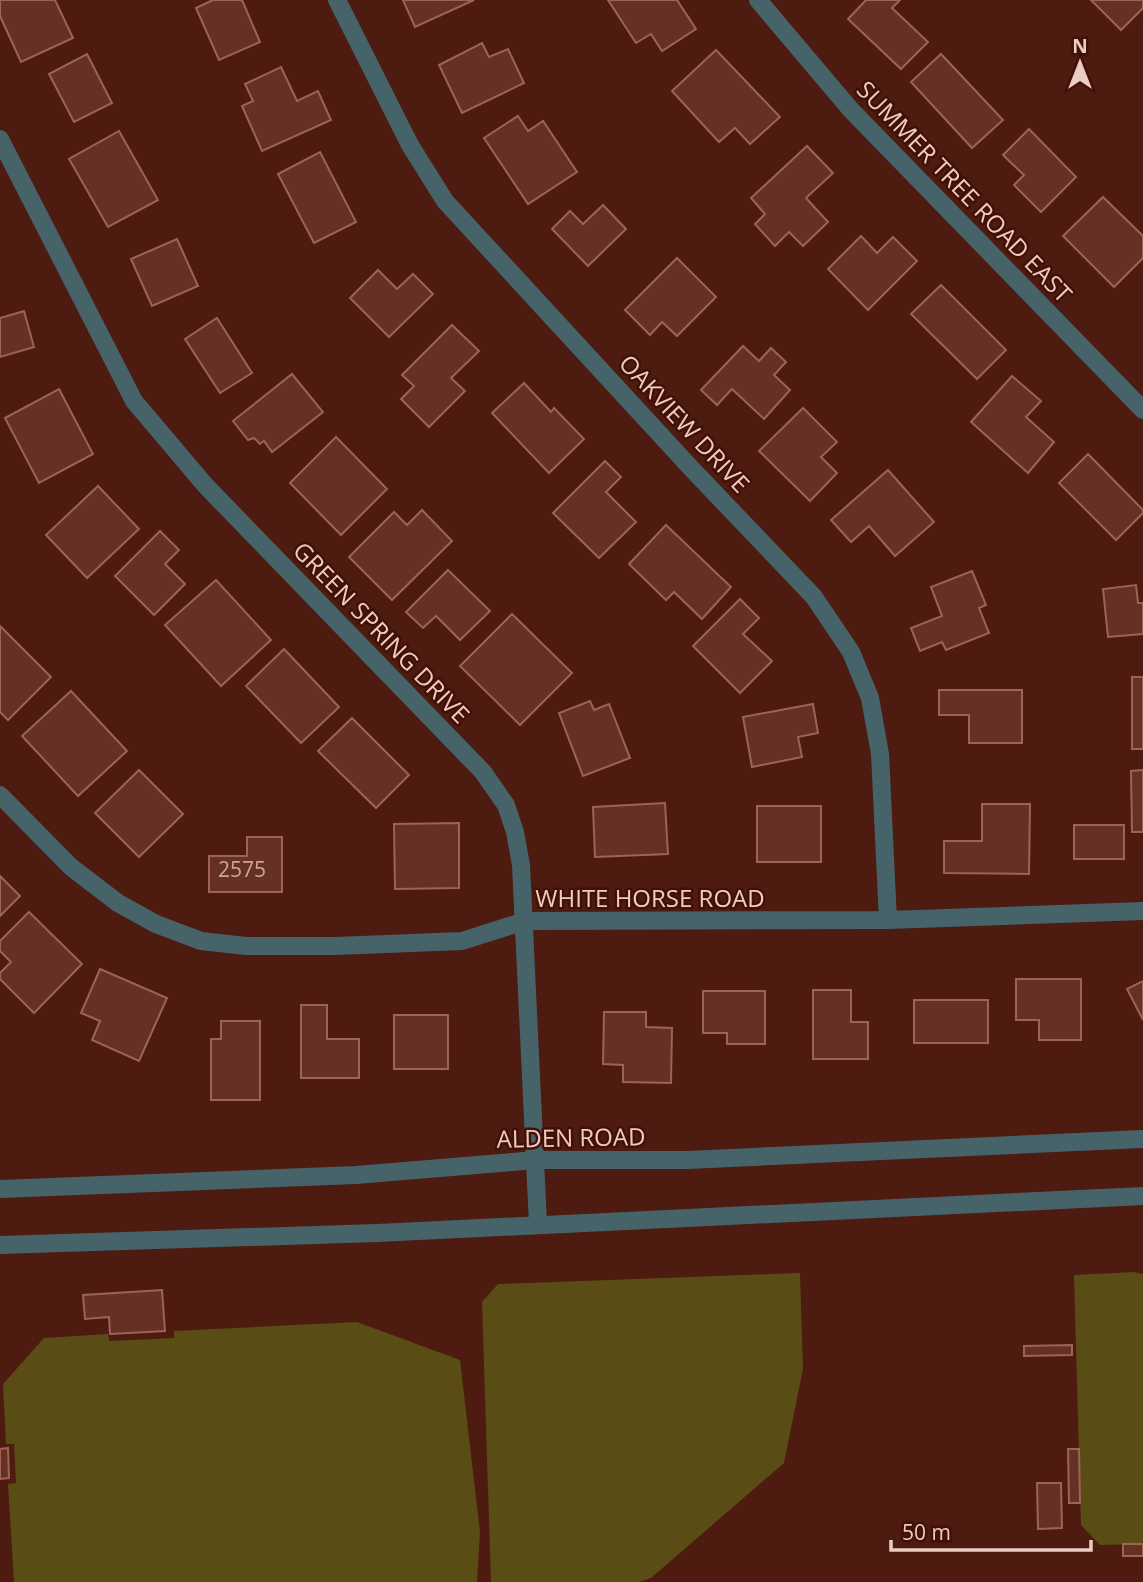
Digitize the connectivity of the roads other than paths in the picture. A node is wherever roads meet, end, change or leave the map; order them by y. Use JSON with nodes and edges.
{"nodes":[{"id":1,"x":337,"y":0,"type":"edge"},
{"id":2,"x":758,"y":0,"type":"edge"},
{"id":3,"x":0,"y":139,"type":"edge"},
{"id":4,"x":1143,"y":410,"type":"edge"},
{"id":5,"x":0,"y":795,"type":"edge"},
{"id":6,"x":1143,"y":911,"type":"edge"},
{"id":7,"x":888,"y":920,"type":"junction"},
{"id":8,"x":525,"y":921,"type":"junction"},
{"id":9,"x":1143,"y":1139,"type":"edge"},
{"id":10,"x":536,"y":1160,"type":"junction"},
{"id":11,"x":0,"y":1189,"type":"edge"},
{"id":12,"x":1143,"y":1196,"type":"edge"},
{"id":13,"x":538,"y":1224,"type":"junction"},
{"id":14,"x":0,"y":1245,"type":"edge"}],
"edges":[{"from":1,"to":7,"type":"street","name":"OAKVIEW DRIVE"},
{"from":2,"to":4,"type":"street","name":"SUMMER TREE ROAD EAST"},
{"from":3,"to":8,"type":"street","name":"GREEN SPRING DRIVE"},
{"from":5,"to":8,"type":"street","name":"WHITE HORSE ROAD"},
{"from":6,"to":7,"type":"street","name":"WHITE HORSE ROAD"},
{"from":7,"to":8,"type":"street","name":"WHITE HORSE ROAD"},
{"from":8,"to":10,"type":"street","name":"GREEN SPRING DRIVE"},
{"from":9,"to":10,"type":"street","name":"ALDEN ROAD"},
{"from":10,"to":11,"type":"street","name":"ALDEN ROAD"},
{"from":10,"to":13,"type":"street","name":"GREEN SPRING DRIVE"},
{"from":12,"to":13,"type":"street"},
{"from":13,"to":14,"type":"street"}]}
